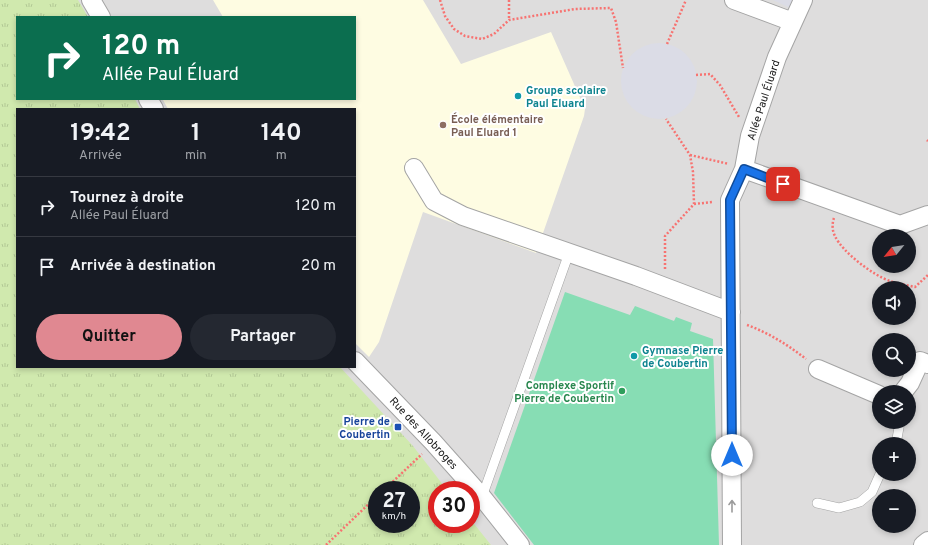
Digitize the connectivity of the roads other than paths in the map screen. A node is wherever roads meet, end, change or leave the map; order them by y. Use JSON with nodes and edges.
{"nodes":[{"id":1,"x":91,"y":0,"type":"edge"},
{"id":2,"x":734,"y":0,"type":"edge"},
{"id":3,"x":803,"y":0,"type":"edge"},
{"id":4,"x":100,"y":16,"type":"edge"},
{"id":5,"x":793,"y":22,"type":"junction"},
{"id":6,"x":414,"y":168,"type":"dead end"},
{"id":7,"x":744,"y":169,"type":"junction"},
{"id":8,"x":928,"y":215,"type":"edge"},
{"id":9,"x":570,"y":253,"type":"junction"},
{"id":10,"x":731,"y":312,"type":"junction"},
{"id":11,"x":356,"y":362,"type":"edge"},
{"id":12,"x":928,"y":364,"type":"edge"},
{"id":13,"x":818,"y":369,"type":"road end"},
{"id":14,"x":908,"y":385,"type":"edge"},
{"id":15,"x":872,"y":392,"type":"edge"},
{"id":16,"x":877,"y":481,"type":"edge"},
{"id":17,"x":482,"y":497,"type":"junction"},
{"id":18,"x":816,"y":503,"type":"dead end"},
{"id":19,"x":928,"y":541,"type":"edge"},
{"id":20,"x":520,"y":545,"type":"edge"},
{"id":21,"x":732,"y":545,"type":"edge"},
{"id":22,"x":923,"y":545,"type":"edge"}],
"edges":[{"from":1,"to":4,"type":"street"},
{"from":2,"to":5,"type":"street"},
{"from":3,"to":5,"type":"street","name":"Allée Paul Éluard"},
{"from":5,"to":7,"type":"street","name":"Allée Paul Éluard"},
{"from":6,"to":9,"type":"street"},
{"from":7,"to":8,"type":"street"},
{"from":7,"to":10,"type":"street","name":"Allée Paul Éluard"},
{"from":9,"to":10,"type":"street"},
{"from":9,"to":17,"type":"lane"},
{"from":21,"to":10,"type":"street","name":"Allée Paul Éluard","one_way":true},
{"from":11,"to":17,"type":"street","name":"Rue des Allobroges"},
{"from":12,"to":14,"type":"street"},
{"from":13,"to":15,"type":"street"},
{"from":16,"to":18,"type":"lane"},
{"from":17,"to":20,"type":"street","name":"Rue des Allobroges"},
{"from":19,"to":22,"type":"street"}]}
